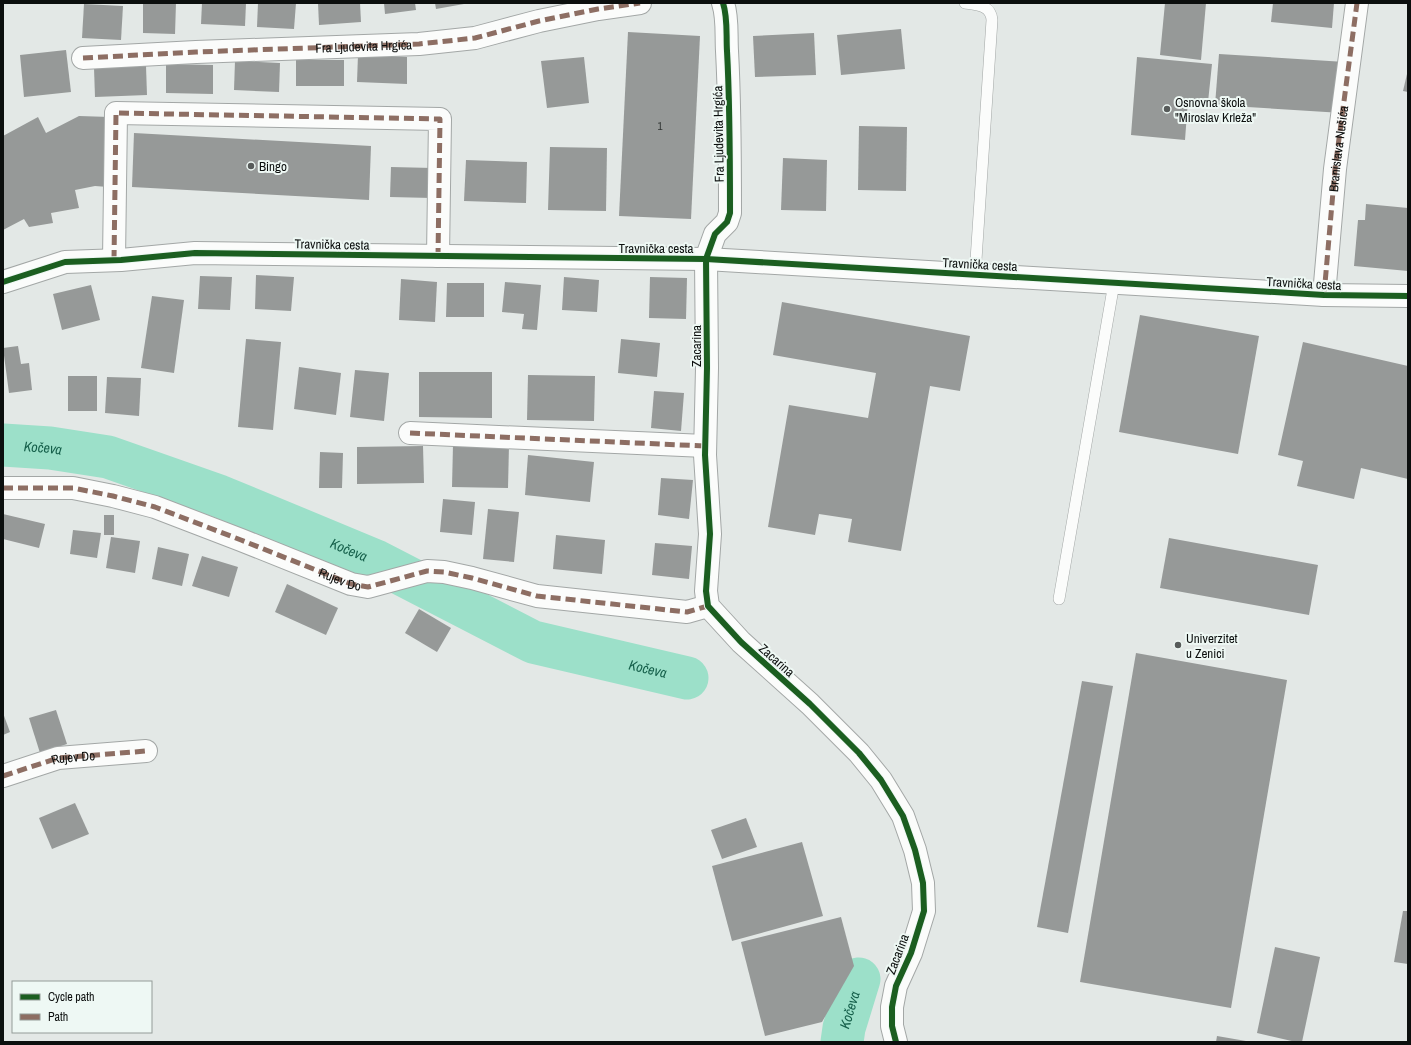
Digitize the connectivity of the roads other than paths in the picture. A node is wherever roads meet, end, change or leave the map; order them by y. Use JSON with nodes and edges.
{"nodes":[{"id":1,"x":640,"y":3,"type":"edge"},
{"id":2,"x":723,"y":3,"type":"edge"},
{"id":3,"x":965,"y":3,"type":"edge"},
{"id":4,"x":1357,"y":3,"type":"edge"},
{"id":5,"x":83,"y":58,"type":"dead end"},
{"id":6,"x":438,"y":256,"type":"junction"},
{"id":7,"x":706,"y":259,"type":"junction"},
{"id":8,"x":114,"y":260,"type":"junction"},
{"id":9,"x":975,"y":275,"type":"junction"},
{"id":10,"x":3,"y":282,"type":"edge"},
{"id":11,"x":1114,"y":283,"type":"junction"},
{"id":12,"x":1324,"y":295,"type":"junction"},
{"id":13,"x":1408,"y":296,"type":"edge"},
{"id":14,"x":410,"y":433,"type":"dead end"},
{"id":15,"x":706,"y":446,"type":"junction"},
{"id":16,"x":3,"y":488,"type":"edge"},
{"id":17,"x":1059,"y":599,"type":"dead end"},
{"id":18,"x":708,"y":606,"type":"junction"},
{"id":19,"x":146,"y":751,"type":"dead end"},
{"id":20,"x":3,"y":776,"type":"edge"},
{"id":21,"x":896,"y":1042,"type":"edge"}],
"edges":[{"from":1,"to":5,"type":"street","name":"Fra Ljudevita Hrgića"},
{"from":2,"to":7,"type":"street","name":"Fra Ljudevita Hrgića"},
{"from":3,"to":9,"type":"lane"},
{"from":4,"to":12,"type":"street","name":"Branislava Nušića"},
{"from":6,"to":7,"type":"street","name":"Travnička cesta"},
{"from":6,"to":8,"type":"street","name":"Travnička cesta"},
{"from":6,"to":8,"type":"street"},
{"from":7,"to":9,"type":"street","name":"Travnička cesta"},
{"from":7,"to":15,"type":"street","name":"Zacarina"},
{"from":8,"to":10,"type":"street","name":"Travnička cesta"},
{"from":9,"to":11,"type":"street","name":"Travnička cesta"},
{"from":11,"to":12,"type":"street","name":"Travnička cesta"},
{"from":11,"to":17,"type":"lane"},
{"from":12,"to":13,"type":"street","name":"Travnička cesta"},
{"from":14,"to":15,"type":"street"},
{"from":15,"to":18,"type":"street","name":"Zacarina"},
{"from":16,"to":18,"type":"street","name":"Rujev Do"},
{"from":18,"to":21,"type":"street","name":"Zacarina"},
{"from":19,"to":20,"type":"street","name":"Rujev Do"}]}
